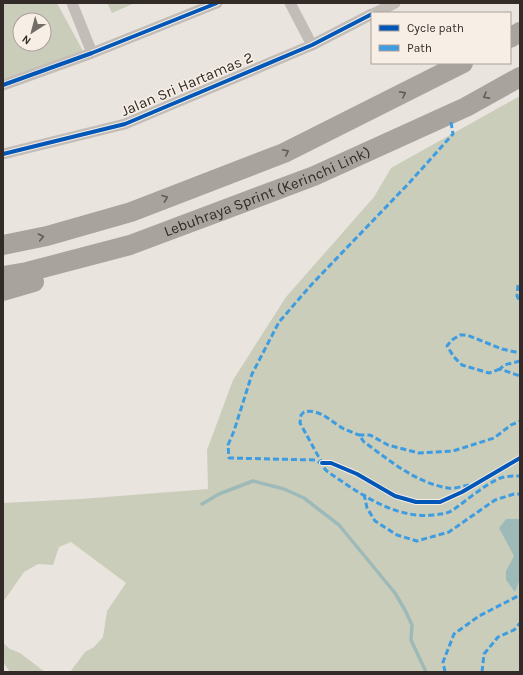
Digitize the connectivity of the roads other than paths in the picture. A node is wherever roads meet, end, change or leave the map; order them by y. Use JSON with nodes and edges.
{"nodes":[{"id":1,"x":72,"y":3,"type":"edge"},
{"id":2,"x":217,"y":3,"type":"edge"},
{"id":3,"x":290,"y":3,"type":"edge"},
{"id":4,"x":395,"y":3,"type":"edge"},
{"id":5,"x":377,"y":12,"type":"edge"},
{"id":6,"x":371,"y":14,"type":"edge"},
{"id":7,"x":520,"y":32,"type":"edge"},
{"id":8,"x":511,"y":37,"type":"edge"},
{"id":9,"x":312,"y":44,"type":"junction"},
{"id":10,"x":92,"y":52,"type":"junction"},
{"id":11,"x":461,"y":64,"type":"edge"},
{"id":12,"x":520,"y":77,"type":"edge"},
{"id":13,"x":3,"y":85,"type":"edge"},
{"id":14,"x":3,"y":154,"type":"edge"},
{"id":15,"x":3,"y":245,"type":"edge"},
{"id":16,"x":130,"y":245,"type":"junction"},
{"id":17,"x":3,"y":276,"type":"edge"},
{"id":18,"x":3,"y":291,"type":"edge"}],
"edges":[{"from":1,"to":10,"type":"street"},
{"from":2,"to":10,"type":"street"},
{"from":3,"to":9,"type":"street"},
{"from":4,"to":5,"type":"street"},
{"from":6,"to":9,"type":"street","name":"Jalan Sri Hartamas 2"},
{"from":7,"to":8,"type":"highway"},
{"from":9,"to":14,"type":"street","name":"Jalan Sri Hartamas 2"},
{"from":10,"to":13,"type":"street"},
{"from":15,"to":11,"type":"highway","name":"Lebuhraya Sprint (Kerinchi Link)","one_way":true},
{"from":12,"to":16,"type":"highway","name":"Lebuhraya Sprint (Kerinchi Link)","one_way":true},
{"from":16,"to":17,"type":"highway","name":"Lebuhraya Sprint (Kerinchi Link)"},
{"from":16,"to":18,"type":"highway"}]}
